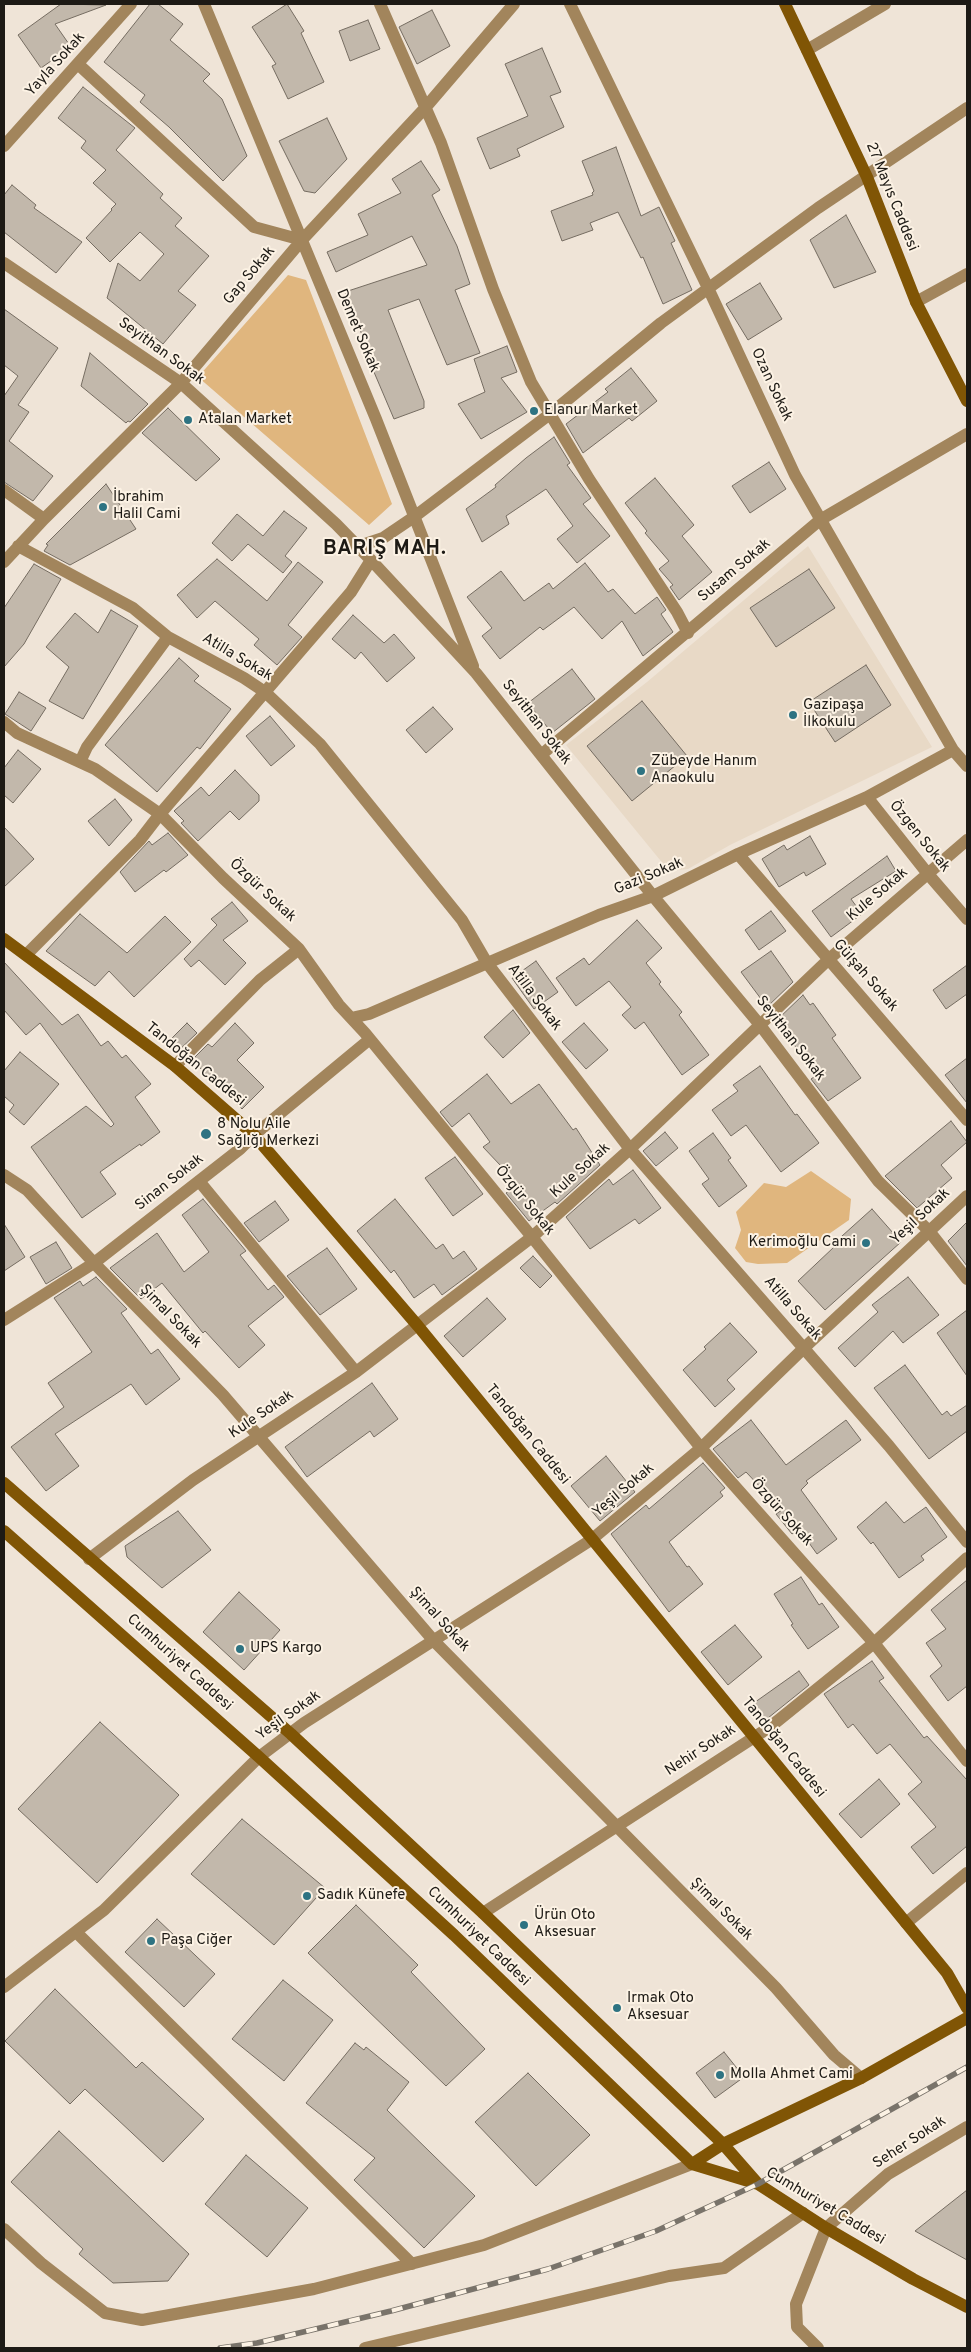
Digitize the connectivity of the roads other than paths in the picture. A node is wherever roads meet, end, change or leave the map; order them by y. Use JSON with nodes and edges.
{"nodes":[{"id":1,"x":131,"y":4,"type":"edge"},
{"id":2,"x":204,"y":4,"type":"edge"},
{"id":3,"x":380,"y":4,"type":"edge"},
{"id":4,"x":514,"y":4,"type":"edge"},
{"id":5,"x":570,"y":4,"type":"edge"},
{"id":6,"x":785,"y":4,"type":"edge"},
{"id":7,"x":885,"y":4,"type":"edge"},
{"id":8,"x":807,"y":50,"type":"junction"},
{"id":9,"x":79,"y":65,"type":"junction"},
{"id":10,"x":425,"y":108,"type":"junction"},
{"id":11,"x":967,"y":108,"type":"edge"},
{"id":12,"x":4,"y":146,"type":"edge"},
{"id":13,"x":867,"y":177,"type":"junction"},
{"id":14,"x":302,"y":240,"type":"junction"},
{"id":15,"x":4,"y":263,"type":"edge"},
{"id":16,"x":967,"y":274,"type":"edge"},
{"id":17,"x":709,"y":290,"type":"junction"},
{"id":18,"x":916,"y":302,"type":"junction"},
{"id":19,"x":181,"y":383,"type":"junction"},
{"id":20,"x":967,"y":401,"type":"edge"},
{"id":21,"x":550,"y":414,"type":"junction"},
{"id":22,"x":967,"y":434,"type":"edge"},
{"id":23,"x":4,"y":490,"type":"edge"},
{"id":24,"x":414,"y":518,"type":"junction"},
{"id":25,"x":44,"y":519,"type":"junction"},
{"id":26,"x":820,"y":520,"type":"junction"},
{"id":27,"x":18,"y":546,"type":"junction"},
{"id":28,"x":356,"y":547,"type":"junction"},
{"id":29,"x":371,"y":560,"type":"junction"},
{"id":30,"x":4,"y":562,"type":"edge"},
{"id":31,"x":688,"y":633,"type":"junction"},
{"id":32,"x":168,"y":637,"type":"junction"},
{"id":33,"x":476,"y":673,"type":"junction"},
{"id":34,"x":265,"y":692,"type":"junction"},
{"id":35,"x":4,"y":722,"type":"edge"},
{"id":36,"x":953,"y":750,"type":"junction"},
{"id":37,"x":541,"y":755,"type":"junction"},
{"id":38,"x":80,"y":762,"type":"junction"},
{"id":39,"x":967,"y":766,"type":"edge"},
{"id":40,"x":867,"y":797,"type":"junction"},
{"id":41,"x":160,"y":814,"type":"junction"},
{"id":42,"x":967,"y":840,"type":"edge"},
{"id":43,"x":738,"y":854,"type":"junction"},
{"id":44,"x":928,"y":874,"type":"junction"},
{"id":45,"x":652,"y":896,"type":"junction"},
{"id":46,"x":967,"y":919,"type":"edge"},
{"id":47,"x":4,"y":939,"type":"edge"},
{"id":48,"x":299,"y":949,"type":"junction"},
{"id":49,"x":26,"y":955,"type":"junction"},
{"id":50,"x":828,"y":959,"type":"junction"},
{"id":51,"x":487,"y":963,"type":"junction"},
{"id":52,"x":351,"y":1018,"type":"junction"},
{"id":53,"x":760,"y":1025,"type":"junction"},
{"id":54,"x":370,"y":1039,"type":"junction"},
{"id":55,"x":174,"y":1066,"type":"junction"},
{"id":56,"x":967,"y":1120,"type":"edge"},
{"id":57,"x":254,"y":1135,"type":"junction"},
{"id":58,"x":630,"y":1149,"type":"junction"},
{"id":59,"x":4,"y":1175,"type":"edge"},
{"id":60,"x":199,"y":1181,"type":"junction"},
{"id":61,"x":967,"y":1196,"type":"edge"},
{"id":62,"x":929,"y":1231,"type":"junction"},
{"id":63,"x":532,"y":1237,"type":"junction"},
{"id":64,"x":94,"y":1263,"type":"junction"},
{"id":65,"x":967,"y":1279,"type":"edge"},
{"id":66,"x":4,"y":1320,"type":"edge"},
{"id":67,"x":418,"y":1326,"type":"junction"},
{"id":68,"x":804,"y":1348,"type":"junction"},
{"id":69,"x":356,"y":1372,"type":"junction"},
{"id":70,"x":260,"y":1436,"type":"junction"},
{"id":71,"x":701,"y":1448,"type":"junction"},
{"id":72,"x":4,"y":1483,"type":"edge"},
{"id":73,"x":4,"y":1531,"type":"edge"},
{"id":74,"x":591,"y":1540,"type":"junction"},
{"id":75,"x":967,"y":1542,"type":"edge"},
{"id":76,"x":967,"y":1558,"type":"edge"},
{"id":77,"x":90,"y":1559,"type":"junction"},
{"id":78,"x":434,"y":1641,"type":"junction"},
{"id":79,"x":874,"y":1643,"type":"junction"},
{"id":80,"x":291,"y":1734,"type":"junction"},
{"id":81,"x":752,"y":1736,"type":"junction"},
{"id":82,"x":259,"y":1757,"type":"junction"},
{"id":83,"x":967,"y":1761,"type":"edge"},
{"id":84,"x":614,"y":1826,"type":"junction"},
{"id":85,"x":967,"y":1873,"type":"edge"},
{"id":86,"x":483,"y":1913,"type":"junction"},
{"id":87,"x":906,"y":1923,"type":"junction"},
{"id":88,"x":76,"y":1932,"type":"junction"},
{"id":89,"x":4,"y":1987,"type":"edge"},
{"id":90,"x":967,"y":2008,"type":"edge"},
{"id":91,"x":967,"y":2018,"type":"edge"},
{"id":92,"x":861,"y":2078,"type":"junction"},
{"id":93,"x":967,"y":2127,"type":"edge"},
{"id":94,"x":723,"y":2144,"type":"junction"},
{"id":95,"x":692,"y":2164,"type":"junction"},
{"id":96,"x":758,"y":2184,"type":"junction"},
{"id":97,"x":803,"y":2213,"type":"junction"},
{"id":98,"x":4,"y":2228,"type":"edge"},
{"id":99,"x":826,"y":2228,"type":"junction"},
{"id":100,"x":412,"y":2264,"type":"junction"},
{"id":101,"x":967,"y":2307,"type":"edge"},
{"id":102,"x":365,"y":2348,"type":"edge"},
{"id":103,"x":818,"y":2348,"type":"edge"}],
"edges":[{"from":1,"to":9,"type":"street","name":"Yayla Sokak"},
{"from":2,"to":14,"type":"street","name":"Demet Sokak"},
{"from":3,"to":10,"type":"street"},
{"from":4,"to":10,"type":"street","name":"Gap Sokak"},
{"from":5,"to":17,"type":"street","name":"Ozan Sokak"},
{"from":6,"to":8,"type":"main road","name":"27 Mayıs Caddesi"},
{"from":7,"to":8,"type":"street"},
{"from":8,"to":13,"type":"main road","name":"27 Mayıs Caddesi"},
{"from":9,"to":12,"type":"street","name":"Yayla Sokak"},
{"from":9,"to":14,"type":"street"},
{"from":10,"to":14,"type":"street","name":"Gap Sokak"},
{"from":10,"to":21,"type":"street"},
{"from":11,"to":13,"type":"street"},
{"from":13,"to":17,"type":"street"},
{"from":13,"to":18,"type":"main road","name":"27 Mayıs Caddesi"},
{"from":14,"to":19,"type":"street","name":"Gap Sokak"},
{"from":14,"to":24,"type":"street","name":"Demet Sokak"},
{"from":15,"to":19,"type":"street","name":"Seyithan Sokak"},
{"from":16,"to":18,"type":"street"},
{"from":17,"to":21,"type":"street"},
{"from":17,"to":26,"type":"street","name":"Ozan Sokak"},
{"from":18,"to":20,"type":"main road","name":"27 Mayıs Caddesi"},
{"from":19,"to":25,"type":"street","name":"Gap Sokak"},
{"from":19,"to":28,"type":"street","name":"Seyithan Sokak"},
{"from":21,"to":24,"type":"street"},
{"from":21,"to":31,"type":"street"},
{"from":22,"to":26,"type":"street","name":"Susam Sokak"},
{"from":23,"to":25,"type":"street"},
{"from":24,"to":28,"type":"street"},
{"from":24,"to":33,"type":"street","name":"Demet Sokak"},
{"from":25,"to":27,"type":"street","name":"Gap Sokak"},
{"from":26,"to":31,"type":"street","name":"Susam Sokak"},
{"from":26,"to":36,"type":"street","name":"Ozan Sokak"},
{"from":27,"to":30,"type":"street","name":"Gap Sokak"},
{"from":27,"to":32,"type":"street","name":"Atilla Sokak"},
{"from":28,"to":29,"type":"street","name":"Seyithan Sokak"},
{"from":29,"to":33,"type":"street","name":"Seyithan Sokak"},
{"from":29,"to":34,"type":"street"},
{"from":31,"to":37,"type":"street","name":"Susam Sokak"},
{"from":32,"to":34,"type":"street","name":"Atilla Sokak"},
{"from":32,"to":38,"type":"street"},
{"from":33,"to":37,"type":"street","name":"Seyithan Sokak"},
{"from":34,"to":41,"type":"street"},
{"from":34,"to":51,"type":"street","name":"Atilla Sokak"},
{"from":35,"to":38,"type":"street","name":"Özgür Sokak"},
{"from":36,"to":39,"type":"street","name":"Ozan Sokak"},
{"from":36,"to":40,"type":"street","name":"Gazi Sokak"},
{"from":37,"to":45,"type":"street","name":"Seyithan Sokak"},
{"from":38,"to":41,"type":"street","name":"Özgür Sokak"},
{"from":40,"to":43,"type":"street","name":"Gazi Sokak"},
{"from":40,"to":44,"type":"street","name":"Özgen Sokak"},
{"from":41,"to":48,"type":"street","name":"Özgür Sokak"},
{"from":41,"to":49,"type":"street"},
{"from":42,"to":44,"type":"street","name":"Kule Sokak"},
{"from":43,"to":45,"type":"street","name":"Gazi Sokak"},
{"from":43,"to":50,"type":"street","name":"Gülşah Sokak"},
{"from":44,"to":46,"type":"street","name":"Özgen Sokak"},
{"from":44,"to":50,"type":"street","name":"Kule Sokak"},
{"from":45,"to":51,"type":"street","name":"Gazi Sokak"},
{"from":45,"to":53,"type":"street","name":"Seyithan Sokak"},
{"from":47,"to":49,"type":"main road","name":"Tandoğan Caddesi"},
{"from":48,"to":52,"type":"street","name":"Özgür Sokak"},
{"from":48,"to":55,"type":"street"},
{"from":49,"to":55,"type":"main road","name":"Tandoğan Caddesi"},
{"from":50,"to":53,"type":"street","name":"Kule Sokak"},
{"from":50,"to":56,"type":"street","name":"Gülşah Sokak"},
{"from":51,"to":52,"type":"street","name":"Gazi Sokak"},
{"from":51,"to":58,"type":"street","name":"Atilla Sokak"},
{"from":52,"to":54,"type":"street","name":"Özgür Sokak"},
{"from":53,"to":58,"type":"street","name":"Kule Sokak"},
{"from":53,"to":62,"type":"street","name":"Seyithan Sokak"},
{"from":54,"to":57,"type":"street","name":"Sinan Sokak"},
{"from":54,"to":63,"type":"street","name":"Özgür Sokak"},
{"from":55,"to":57,"type":"main road","name":"Tandoğan Caddesi"},
{"from":57,"to":60,"type":"street","name":"Sinan Sokak"},
{"from":57,"to":67,"type":"main road","name":"Tandoğan Caddesi"},
{"from":58,"to":63,"type":"street","name":"Kule Sokak"},
{"from":58,"to":68,"type":"street","name":"Atilla Sokak"},
{"from":59,"to":64,"type":"street","name":"Şimal Sokak"},
{"from":60,"to":64,"type":"street","name":"Sinan Sokak"},
{"from":60,"to":69,"type":"street"},
{"from":61,"to":62,"type":"street","name":"Yeşil Sokak"},
{"from":62,"to":65,"type":"street","name":"Seyithan Sokak"},
{"from":62,"to":68,"type":"street","name":"Yeşil Sokak"},
{"from":63,"to":67,"type":"street","name":"Kule Sokak"},
{"from":63,"to":71,"type":"street","name":"Özgür Sokak"},
{"from":64,"to":66,"type":"street","name":"Sinan Sokak"},
{"from":64,"to":70,"type":"street","name":"Şimal Sokak"},
{"from":67,"to":69,"type":"street","name":"Kule Sokak"},
{"from":67,"to":74,"type":"main road","name":"Tandoğan Caddesi"},
{"from":68,"to":71,"type":"street","name":"Yeşil Sokak"},
{"from":68,"to":75,"type":"street","name":"Atilla Sokak"},
{"from":69,"to":70,"type":"street","name":"Kule Sokak"},
{"from":70,"to":77,"type":"street","name":"Kule Sokak"},
{"from":70,"to":78,"type":"street","name":"Şimal Sokak"},
{"from":71,"to":74,"type":"street","name":"Yeşil Sokak"},
{"from":71,"to":79,"type":"street","name":"Özgür Sokak"},
{"from":72,"to":77,"type":"main road"},
{"from":73,"to":82,"type":"main road","name":"Cumhuriyet Caddesi"},
{"from":74,"to":78,"type":"street","name":"Yeşil Sokak"},
{"from":74,"to":81,"type":"main road","name":"Tandoğan Caddesi"},
{"from":76,"to":79,"type":"street","name":"Nehir Sokak"},
{"from":77,"to":80,"type":"main road"},
{"from":78,"to":80,"type":"street","name":"Yeşil Sokak"},
{"from":78,"to":84,"type":"street","name":"Şimal Sokak"},
{"from":79,"to":81,"type":"street","name":"Nehir Sokak"},
{"from":79,"to":83,"type":"street","name":"Özgür Sokak"},
{"from":80,"to":82,"type":"street","name":"Yeşil Sokak"},
{"from":80,"to":86,"type":"main road"},
{"from":81,"to":84,"type":"street","name":"Nehir Sokak"},
{"from":81,"to":87,"type":"main road","name":"Tandoğan Caddesi"},
{"from":82,"to":88,"type":"street","name":"Yeşil Sokak"},
{"from":82,"to":95,"type":"main road","name":"Cumhuriyet Caddesi"},
{"from":84,"to":86,"type":"street","name":"Nehir Sokak"},
{"from":84,"to":92,"type":"street","name":"Şimal Sokak"},
{"from":85,"to":87,"type":"street"},
{"from":86,"to":94,"type":"main road"},
{"from":87,"to":90,"type":"main road","name":"Tandoğan Caddesi"},
{"from":88,"to":89,"type":"street","name":"Yeşil Sokak"},
{"from":88,"to":100,"type":"street"},
{"from":91,"to":92,"type":"main road"},
{"from":92,"to":94,"type":"main road"},
{"from":93,"to":99,"type":"street","name":"Seher Sokak"},
{"from":94,"to":95,"type":"main road"},
{"from":94,"to":96,"type":"main road"},
{"from":95,"to":96,"type":"main road","name":"Cumhuriyet Caddesi"},
{"from":95,"to":100,"type":"street"},
{"from":96,"to":97,"type":"main road","name":"Cumhuriyet Caddesi"},
{"from":97,"to":99,"type":"main road","name":"Cumhuriyet Caddesi"},
{"from":97,"to":102,"type":"street"},
{"from":98,"to":100,"type":"street"},
{"from":99,"to":101,"type":"main road","name":"Cumhuriyet Caddesi"},
{"from":99,"to":103,"type":"street"}]}
